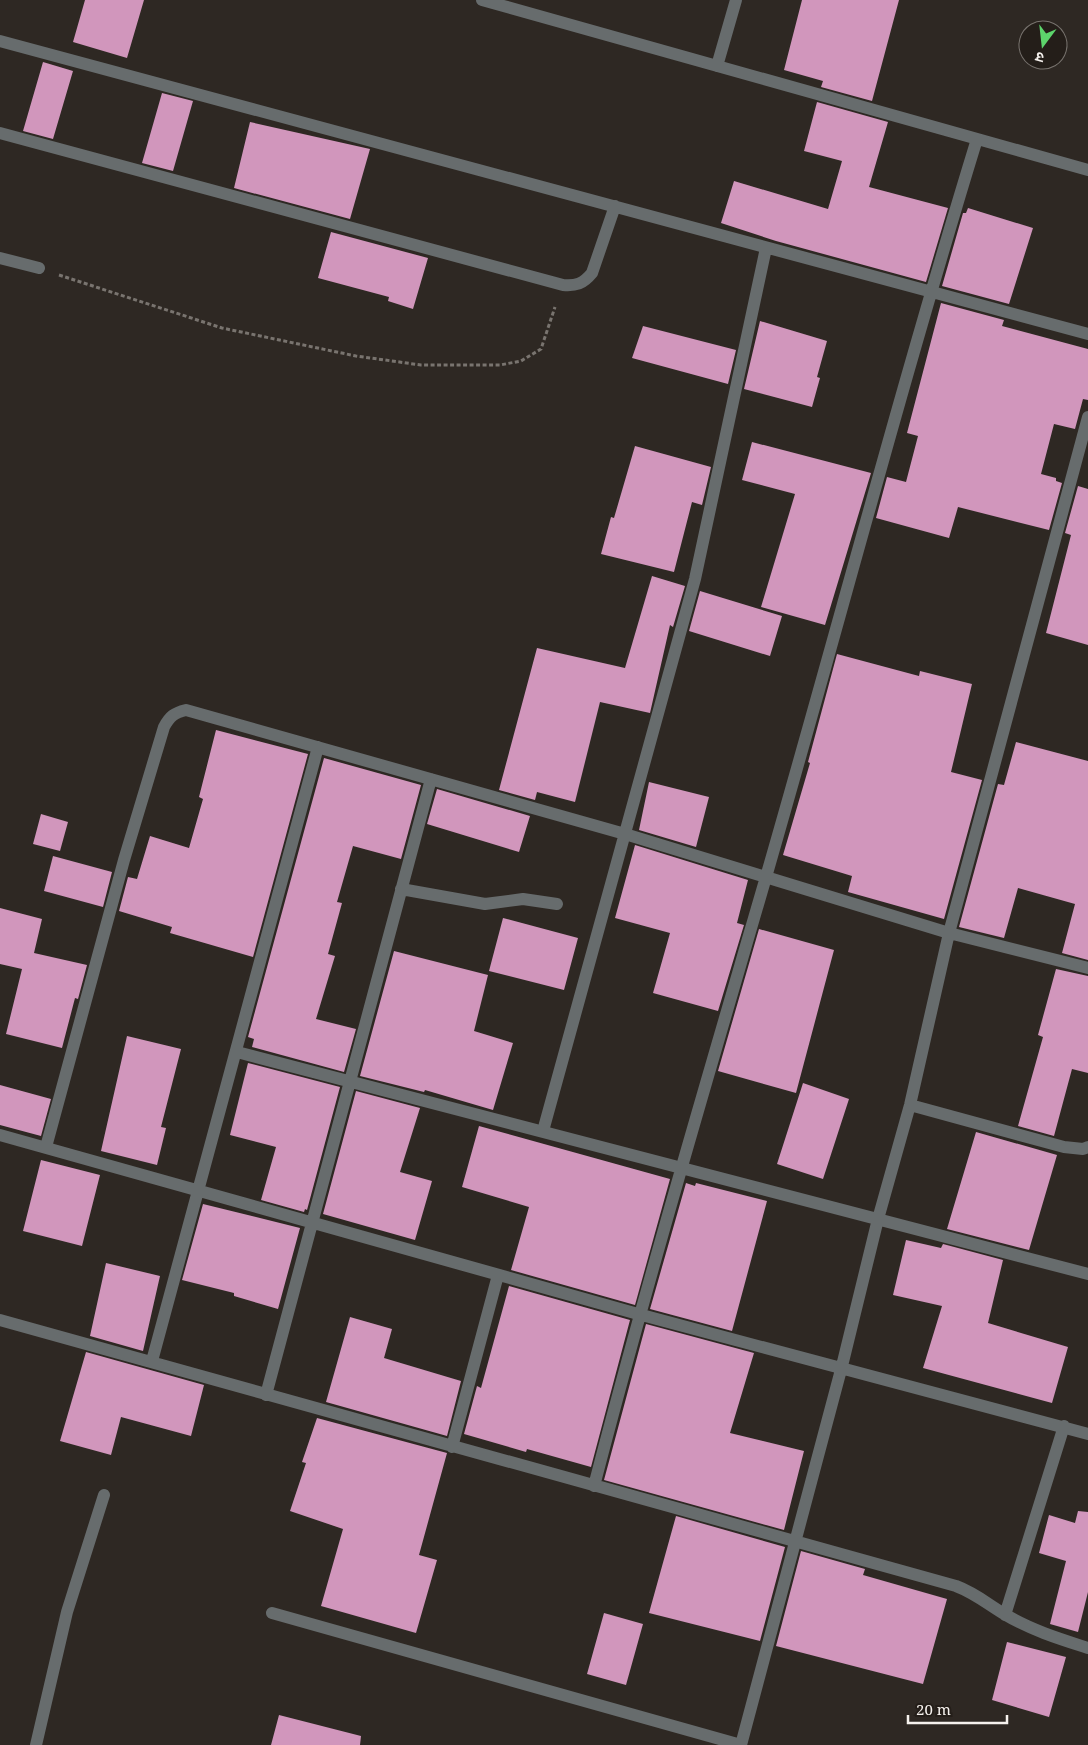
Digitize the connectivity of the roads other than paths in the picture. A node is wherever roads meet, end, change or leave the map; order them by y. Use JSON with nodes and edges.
{"nodes":[{"id":1,"x":482,"y":0,"type":"edge"},
{"id":2,"x":736,"y":0,"type":"edge"},
{"id":3,"x":0,"y":41,"type":"edge"},
{"id":4,"x":718,"y":66,"type":"junction"},
{"id":5,"x":0,"y":134,"type":"edge"},
{"id":6,"x":977,"y":139,"type":"junction"},
{"id":7,"x":1088,"y":170,"type":"edge"},
{"id":8,"x":615,"y":206,"type":"junction"},
{"id":9,"x":766,"y":248,"type":"junction"},
{"id":10,"x":0,"y":258,"type":"edge"},
{"id":11,"x":39,"y":268,"type":"road end"},
{"id":12,"x":930,"y":292,"type":"junction"},
{"id":13,"x":1088,"y":334,"type":"edge"},
{"id":14,"x":1088,"y":418,"type":"edge"},
{"id":15,"x":318,"y":747,"type":"junction"},
{"id":16,"x":431,"y":779,"type":"junction"},
{"id":17,"x":625,"y":834,"type":"junction"},
{"id":18,"x":766,"y":876,"type":"junction"},
{"id":19,"x":401,"y":889,"type":"junction"},
{"id":20,"x":557,"y":904,"type":"dead end"},
{"id":21,"x":949,"y":933,"type":"junction"},
{"id":22,"x":1088,"y":968,"type":"edge"},
{"id":23,"x":236,"y":1052,"type":"junction"},
{"id":24,"x":350,"y":1082,"type":"junction"},
{"id":25,"x":910,"y":1105,"type":"junction"},
{"id":26,"x":543,"y":1131,"type":"junction"},
{"id":27,"x":0,"y":1135,"type":"edge"},
{"id":28,"x":46,"y":1147,"type":"junction"},
{"id":29,"x":1088,"y":1147,"type":"edge"},
{"id":30,"x":680,"y":1168,"type":"junction"},
{"id":31,"x":199,"y":1191,"type":"junction"},
{"id":32,"x":878,"y":1219,"type":"junction"},
{"id":33,"x":312,"y":1222,"type":"junction"},
{"id":34,"x":1088,"y":1274,"type":"edge"},
{"id":35,"x":498,"y":1275,"type":"junction"},
{"id":36,"x":638,"y":1314,"type":"junction"},
{"id":37,"x":0,"y":1320,"type":"edge"},
{"id":38,"x":152,"y":1360,"type":"junction"},
{"id":39,"x":842,"y":1366,"type":"junction"},
{"id":40,"x":266,"y":1395,"type":"junction"},
{"id":41,"x":1064,"y":1426,"type":"junction"},
{"id":42,"x":1088,"y":1434,"type":"edge"},
{"id":43,"x":452,"y":1447,"type":"junction"},
{"id":44,"x":594,"y":1486,"type":"junction"},
{"id":45,"x":104,"y":1494,"type":"dead end"},
{"id":46,"x":795,"y":1542,"type":"junction"},
{"id":47,"x":272,"y":1612,"type":"dead end"},
{"id":48,"x":1005,"y":1614,"type":"junction"},
{"id":49,"x":1088,"y":1648,"type":"edge"},
{"id":50,"x":36,"y":1745,"type":"edge"},
{"id":51,"x":741,"y":1745,"type":"edge"}],
"edges":[{"from":1,"to":4,"type":"street"},
{"from":2,"to":4,"type":"street"},
{"from":3,"to":8,"type":"street"},
{"from":4,"to":6,"type":"street"},
{"from":5,"to":8,"type":"street"},
{"from":6,"to":7,"type":"street"},
{"from":6,"to":12,"type":"street"},
{"from":8,"to":9,"type":"street"},
{"from":9,"to":12,"type":"street"},
{"from":9,"to":17,"type":"street"},
{"from":10,"to":11,"type":"street"},
{"from":12,"to":13,"type":"street"},
{"from":12,"to":18,"type":"street"},
{"from":14,"to":21,"type":"street"},
{"from":15,"to":16,"type":"street"},
{"from":15,"to":23,"type":"street"},
{"from":15,"to":28,"type":"street"},
{"from":16,"to":17,"type":"street"},
{"from":16,"to":19,"type":"street"},
{"from":17,"to":18,"type":"street"},
{"from":17,"to":26,"type":"street"},
{"from":18,"to":21,"type":"street"},
{"from":18,"to":30,"type":"street"},
{"from":19,"to":20,"type":"street"},
{"from":19,"to":24,"type":"street"},
{"from":21,"to":22,"type":"street"},
{"from":21,"to":25,"type":"street"},
{"from":23,"to":24,"type":"street"},
{"from":23,"to":31,"type":"street"},
{"from":24,"to":26,"type":"street"},
{"from":24,"to":33,"type":"street"},
{"from":25,"to":29,"type":"street"},
{"from":25,"to":32,"type":"street"},
{"from":26,"to":30,"type":"street"},
{"from":27,"to":28,"type":"street"},
{"from":28,"to":31,"type":"street"},
{"from":30,"to":32,"type":"street"},
{"from":30,"to":36,"type":"street"},
{"from":31,"to":33,"type":"street"},
{"from":31,"to":38,"type":"street"},
{"from":32,"to":34,"type":"street"},
{"from":32,"to":39,"type":"street"},
{"from":33,"to":35,"type":"street"},
{"from":33,"to":40,"type":"street"},
{"from":35,"to":36,"type":"street"},
{"from":35,"to":43,"type":"street"},
{"from":36,"to":39,"type":"street"},
{"from":36,"to":44,"type":"street"},
{"from":37,"to":38,"type":"street"},
{"from":38,"to":40,"type":"street"},
{"from":39,"to":41,"type":"street"},
{"from":39,"to":46,"type":"street"},
{"from":40,"to":43,"type":"street"},
{"from":41,"to":42,"type":"street"},
{"from":41,"to":48,"type":"street"},
{"from":43,"to":44,"type":"street"},
{"from":44,"to":46,"type":"street"},
{"from":45,"to":50,"type":"street"},
{"from":46,"to":48,"type":"street"},
{"from":46,"to":51,"type":"street"},
{"from":47,"to":51,"type":"street"},
{"from":48,"to":49,"type":"street"}]}
